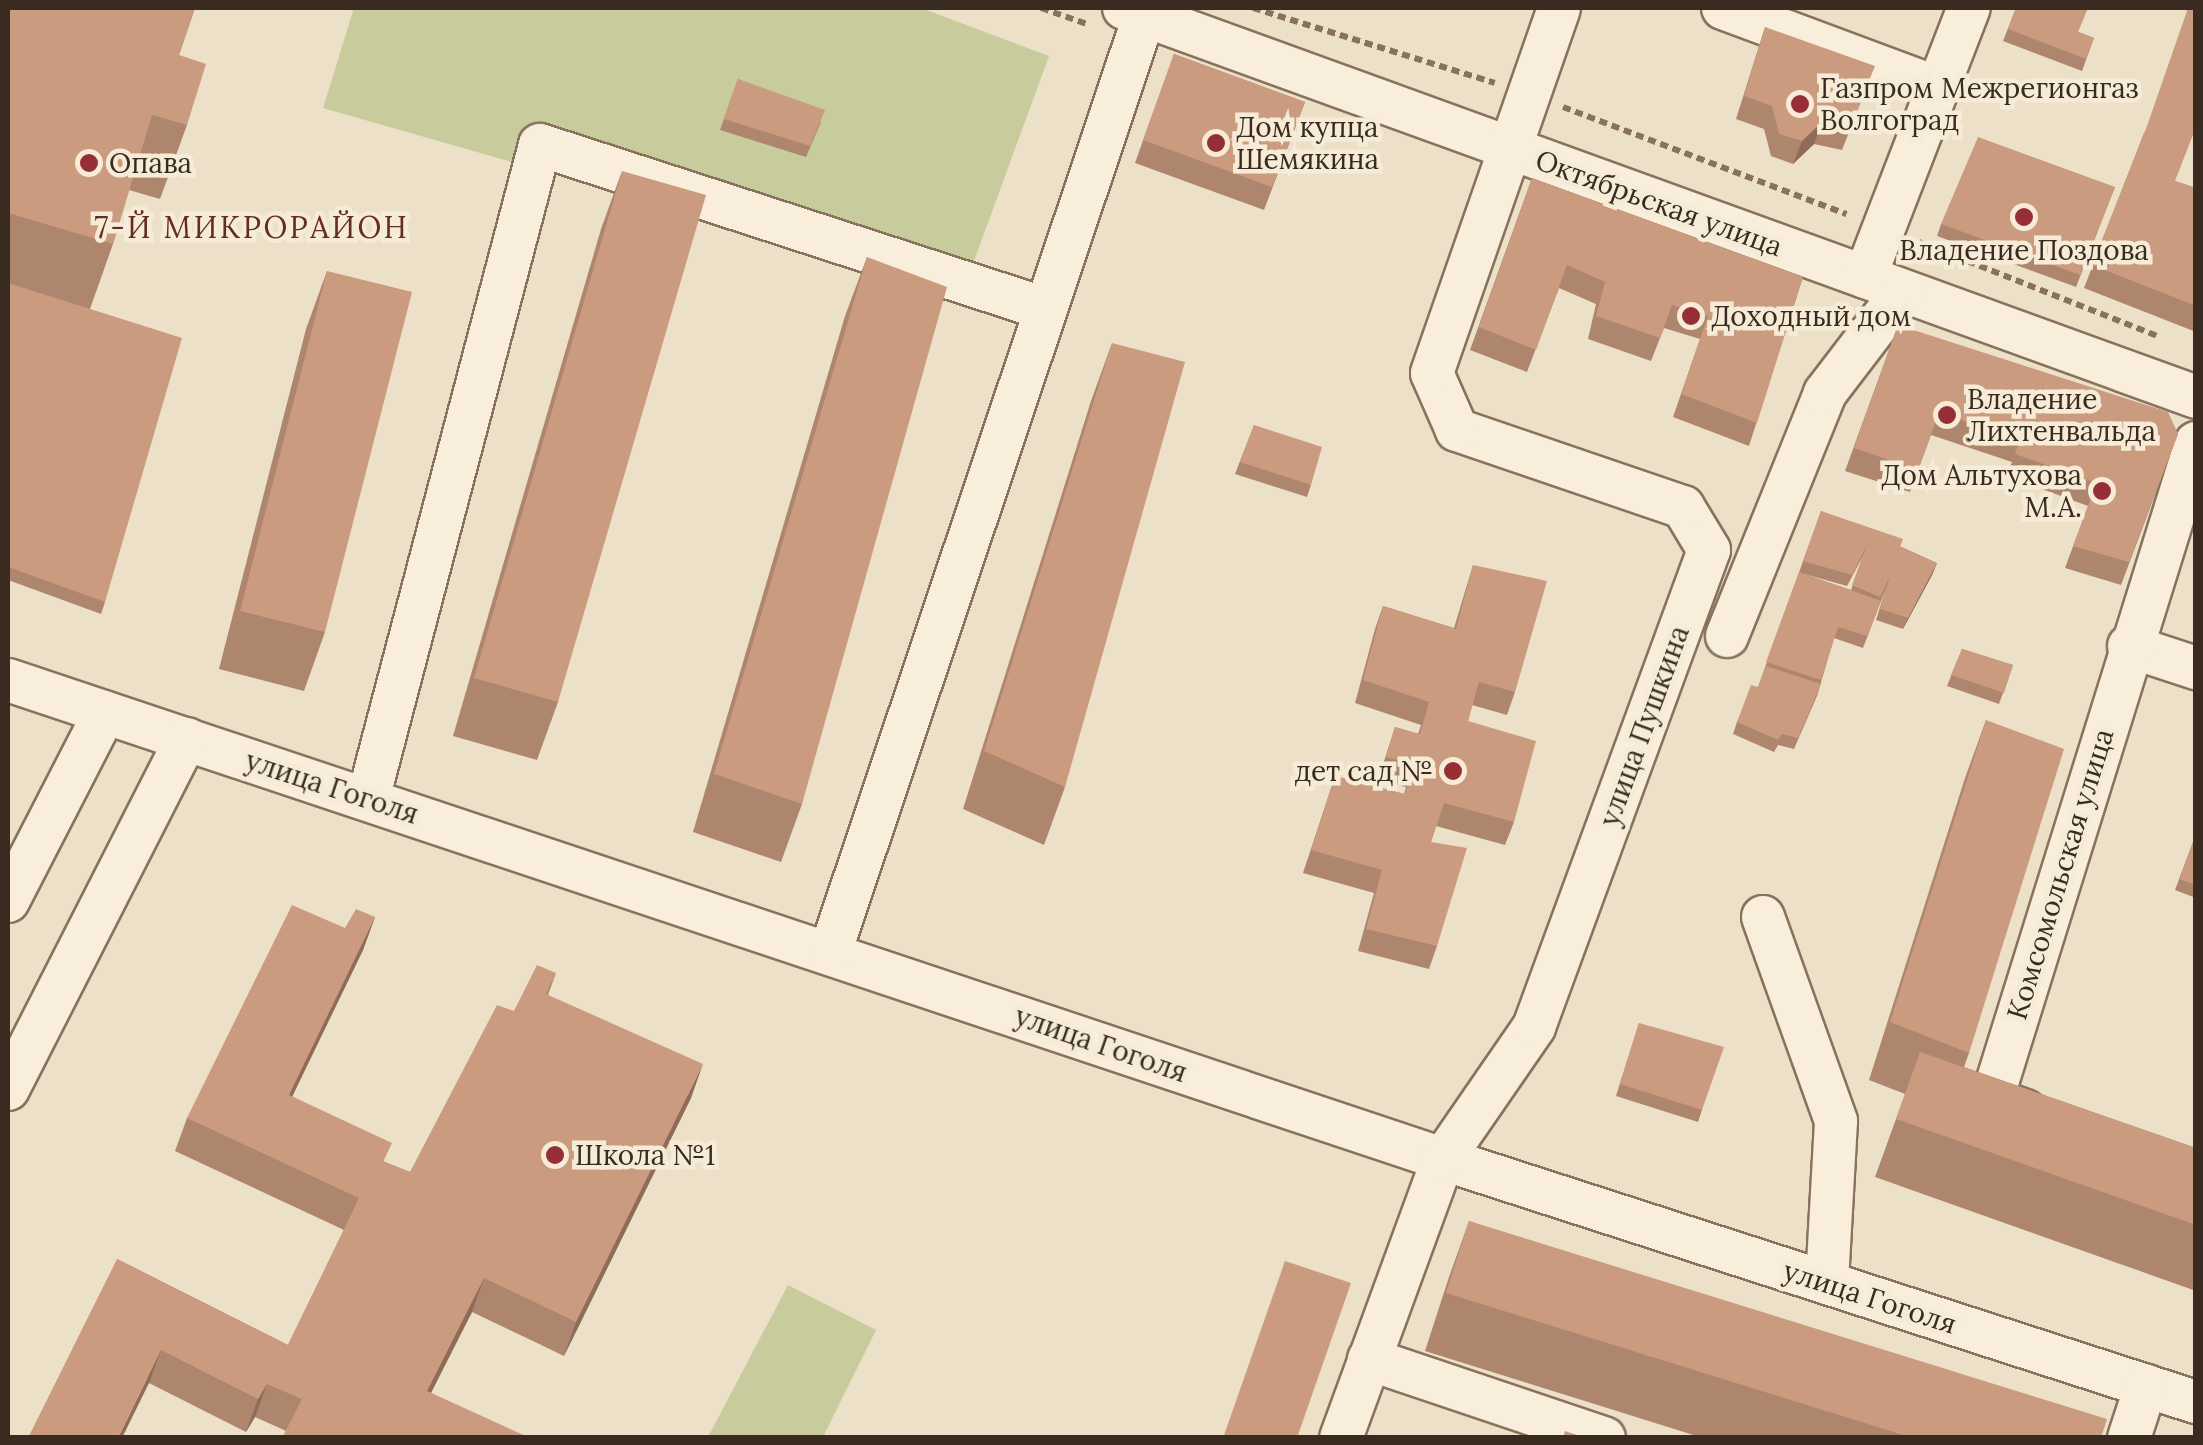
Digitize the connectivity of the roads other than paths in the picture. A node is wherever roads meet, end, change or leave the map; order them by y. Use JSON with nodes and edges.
{"nodes":[{"id":1,"x":1560,"y":8,"type":"edge"},
{"id":2,"x":1723,"y":8,"type":"edge"},
{"id":3,"x":1969,"y":8,"type":"edge"},
{"id":4,"x":1139,"y":10,"type":"edge"},
{"id":5,"x":1938,"y":88,"type":"junction"},
{"id":6,"x":1510,"y":148,"type":"junction"},
{"id":7,"x":1884,"y":284,"type":"junction"},
{"id":8,"x":1046,"y":309,"type":"junction"},
{"id":9,"x":2196,"y":398,"type":"edge"},
{"id":10,"x":2196,"y":443,"type":"edge"},
{"id":11,"x":1727,"y":636,"type":"dead end"},
{"id":12,"x":2129,"y":646,"type":"junction"},
{"id":13,"x":2196,"y":668,"type":"edge"},
{"id":14,"x":8,"y":680,"type":"edge"},
{"id":15,"x":105,"y":712,"type":"junction"},
{"id":16,"x":186,"y":739,"type":"junction"},
{"id":17,"x":368,"y":799,"type":"junction"},
{"id":18,"x":8,"y":901,"type":"edge"},
{"id":19,"x":1763,"y":917,"type":"dead end"},
{"id":20,"x":830,"y":954,"type":"junction"},
{"id":21,"x":8,"y":1089,"type":"edge"},
{"id":22,"x":2066,"y":1125,"type":"edge"},
{"id":23,"x":1442,"y":1158,"type":"junction"},
{"id":24,"x":1827,"y":1283,"type":"junction"},
{"id":25,"x":1369,"y":1359,"type":"junction"},
{"id":26,"x":2146,"y":1386,"type":"junction"},
{"id":27,"x":2196,"y":1402,"type":"edge"},
{"id":28,"x":1342,"y":1438,"type":"edge"},
{"id":29,"x":1604,"y":1438,"type":"edge"},
{"id":30,"x":2129,"y":1438,"type":"edge"}],
"edges":[{"from":1,"to":6,"type":"street"},
{"from":2,"to":5,"type":"street"},
{"from":3,"to":5,"type":"street"},
{"from":4,"to":6,"type":"street","name":"Октябрьская улица"},
{"from":4,"to":8,"type":"street"},
{"from":5,"to":7,"type":"street"},
{"from":6,"to":7,"type":"street","name":"Октябрьская улица"},
{"from":6,"to":23,"type":"street","name":"улица Пушкина"},
{"from":7,"to":9,"type":"street","name":"Октябрьская улица"},
{"from":7,"to":11,"type":"street"},
{"from":8,"to":17,"type":"street"},
{"from":8,"to":20,"type":"street"},
{"from":10,"to":12,"type":"street","name":"Комсомольская улица"},
{"from":12,"to":13,"type":"street"},
{"from":12,"to":22,"type":"street","name":"Комсомольская улица"},
{"from":14,"to":15,"type":"street","name":"улица Гоголя"},
{"from":15,"to":16,"type":"street","name":"улица Гоголя"},
{"from":15,"to":18,"type":"street"},
{"from":16,"to":17,"type":"street","name":"улица Гоголя"},
{"from":16,"to":21,"type":"street"},
{"from":17,"to":20,"type":"street","name":"улица Гоголя"},
{"from":19,"to":24,"type":"street"},
{"from":20,"to":23,"type":"street","name":"улица Гоголя"},
{"from":23,"to":24,"type":"street","name":"улица Гоголя"},
{"from":23,"to":25,"type":"street","name":"улица Пушкина"},
{"from":24,"to":26,"type":"street","name":"улица Гоголя"},
{"from":25,"to":28,"type":"street","name":"улица Пушкина"},
{"from":25,"to":29,"type":"street"},
{"from":26,"to":27,"type":"street","name":"улица Гоголя"},
{"from":26,"to":30,"type":"street"}]}
